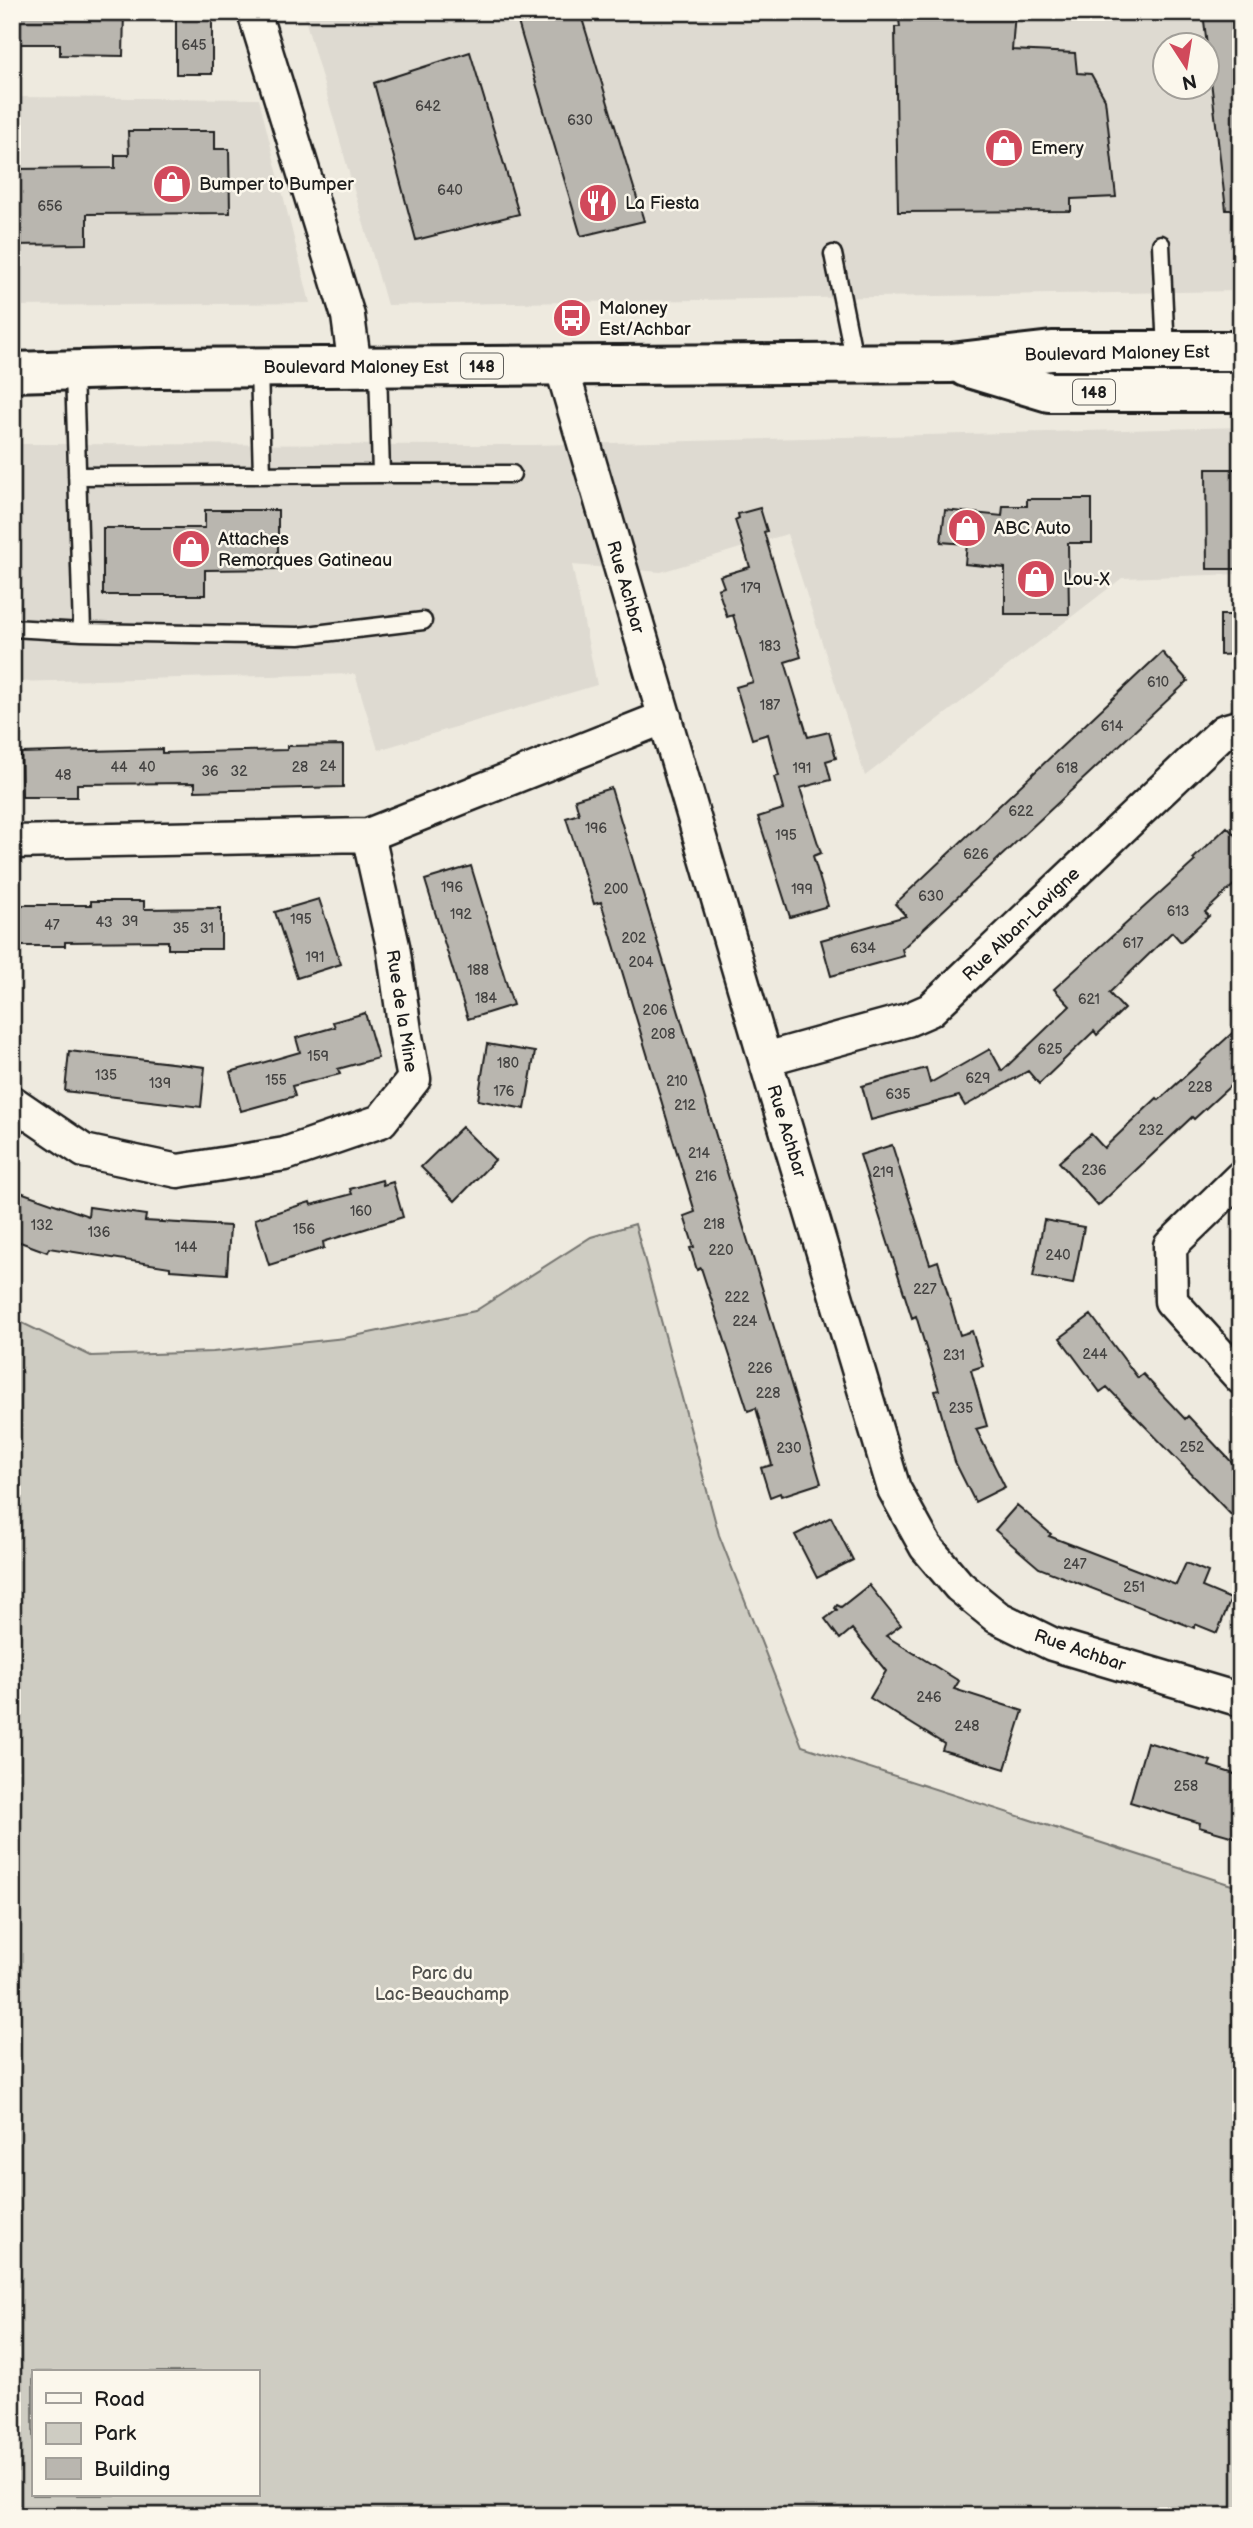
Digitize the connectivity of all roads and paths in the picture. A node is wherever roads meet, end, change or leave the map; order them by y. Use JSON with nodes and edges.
{"nodes":[{"id":1,"x":254,"y":12,"type":"edge"},
{"id":2,"x":1161,"y":244,"type":"dead end"},
{"id":3,"x":832,"y":254,"type":"dead end"},
{"id":4,"x":1166,"y":351,"type":"junction"},
{"id":5,"x":1241,"y":351,"type":"edge"},
{"id":6,"x":855,"y":363,"type":"junction"},
{"id":7,"x":951,"y":363,"type":"junction"},
{"id":8,"x":561,"y":365,"type":"junction"},
{"id":9,"x":259,"y":368,"type":"junction"},
{"id":10,"x":366,"y":368,"type":"junction"},
{"id":11,"x":74,"y":371,"type":"junction"},
{"id":12,"x":12,"y":372,"type":"edge"},
{"id":13,"x":1241,"y":393,"type":"edge"},
{"id":14,"x":381,"y":474,"type":"junction"},
{"id":15,"x":512,"y":474,"type":"dead end"},
{"id":16,"x":77,"y":475,"type":"junction"},
{"id":17,"x":262,"y":475,"type":"junction"},
{"id":18,"x":423,"y":621,"type":"dead end"},
{"id":19,"x":12,"y":628,"type":"edge"},
{"id":20,"x":82,"y":632,"type":"junction"},
{"id":21,"x":665,"y":717,"type":"junction"},
{"id":22,"x":1241,"y":726,"type":"edge"},
{"id":23,"x":368,"y":835,"type":"junction"},
{"id":24,"x":12,"y":842,"type":"edge"},
{"id":25,"x":765,"y":1059,"type":"junction"},
{"id":26,"x":12,"y":1102,"type":"edge"},
{"id":27,"x":1241,"y":1177,"type":"edge"},
{"id":28,"x":1241,"y":1378,"type":"edge"},
{"id":29,"x":1241,"y":1700,"type":"edge"}],
"edges":[{"from":1,"to":10,"type":"street"},
{"from":2,"to":4,"type":"lane"},
{"from":3,"to":6,"type":"lane"},
{"from":4,"to":5,"type":"main road","name":"Boulevard Maloney Est","number":"148"},
{"from":4,"to":7,"type":"main road","name":"Boulevard Maloney Est","number":"148"},
{"from":6,"to":7,"type":"main road","name":"Boulevard Maloney Est","number":"148"},
{"from":6,"to":8,"type":"main road","name":"Boulevard Maloney Est","number":"148"},
{"from":7,"to":13,"type":"main road","name":"Boulevard Maloney Est","number":"148"},
{"from":8,"to":10,"type":"main road","name":"Boulevard Maloney Est","number":"148"},
{"from":8,"to":21,"type":"street","name":"Rue Achbar"},
{"from":9,"to":10,"type":"main road","name":"Boulevard Maloney Est","number":"148"},
{"from":9,"to":11,"type":"main road","name":"Boulevard Maloney Est","number":"148"},
{"from":9,"to":17,"type":"lane"},
{"from":10,"to":14,"type":"lane"},
{"from":11,"to":12,"type":"main road","name":"Boulevard Maloney Est","number":"148"},
{"from":11,"to":16,"type":"lane"},
{"from":14,"to":15,"type":"lane"},
{"from":14,"to":17,"type":"lane"},
{"from":16,"to":17,"type":"lane"},
{"from":16,"to":20,"type":"lane"},
{"from":18,"to":20,"type":"lane"},
{"from":19,"to":20,"type":"lane"},
{"from":21,"to":23,"type":"street"},
{"from":21,"to":25,"type":"street","name":"Rue Achbar"},
{"from":22,"to":25,"type":"street","name":"Rue Alban-Lavigne"},
{"from":23,"to":24,"type":"street"},
{"from":23,"to":26,"type":"street","name":"Rue de la Mine"},
{"from":25,"to":29,"type":"street","name":"Rue Achbar"},
{"from":27,"to":28,"type":"street"}]}
